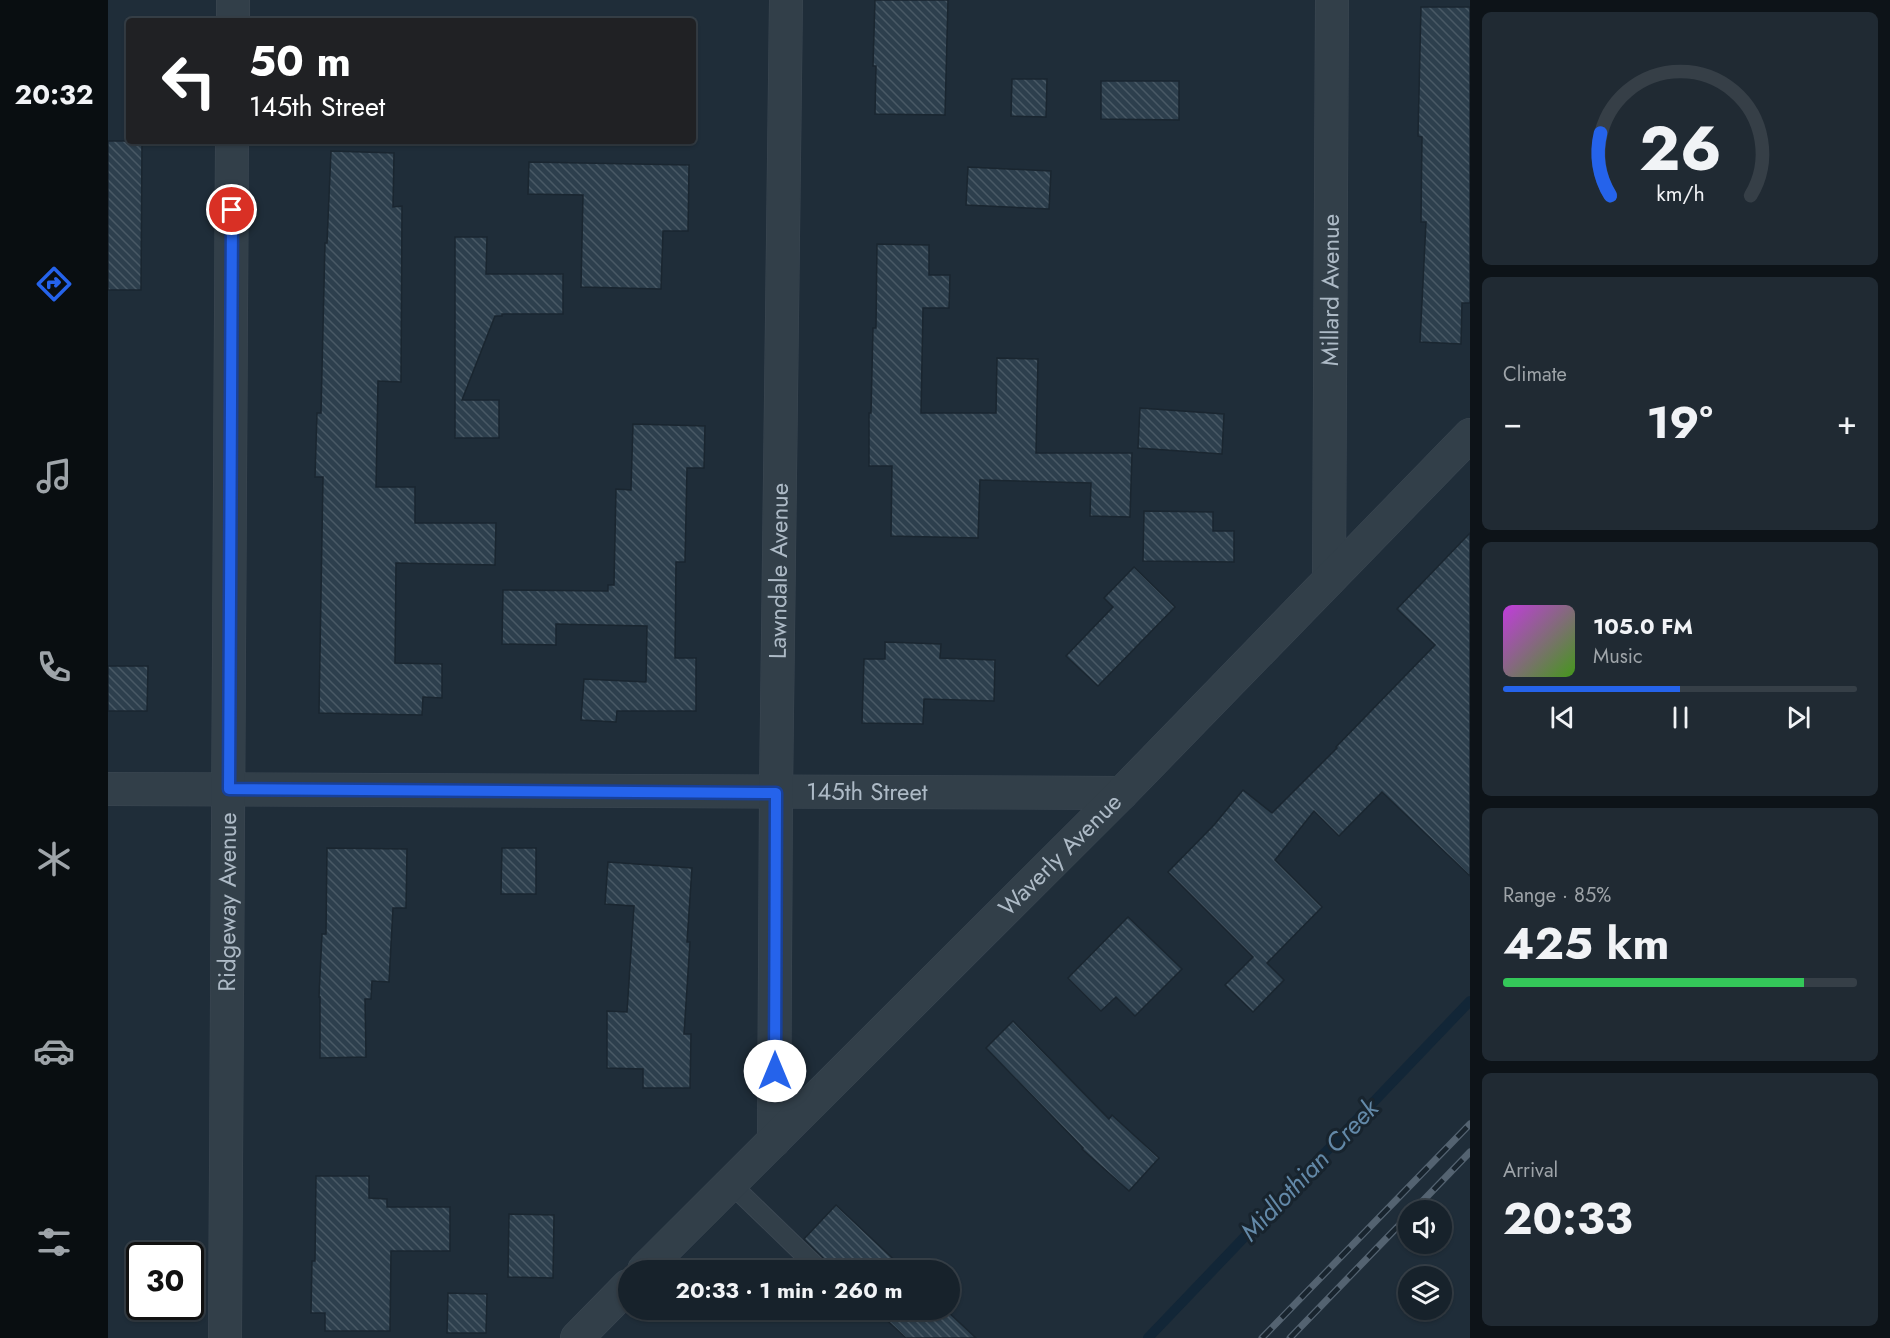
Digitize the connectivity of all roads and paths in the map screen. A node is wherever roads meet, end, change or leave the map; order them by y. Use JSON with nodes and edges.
{"nodes":[{"id":1,"x":233,"y":0,"type":"edge"},
{"id":2,"x":786,"y":0,"type":"edge"},
{"id":3,"x":1332,"y":0,"type":"edge"},
{"id":4,"x":233,"y":18,"type":"edge"},
{"id":5,"x":232,"y":144,"type":"edge"},
{"id":6,"x":1470,"y":435,"type":"edge"},
{"id":7,"x":1329,"y":580,"type":"junction"},
{"id":8,"x":108,"y":789,"type":"edge"},
{"id":9,"x":229,"y":789,"type":"junction"},
{"id":10,"x":776,"y":793,"type":"junction"},
{"id":11,"x":1122,"y":793,"type":"junction"},
{"id":12,"x":774,"y":1141,"type":"junction"},
{"id":13,"x":731,"y":1184,"type":"junction"},
{"id":14,"x":654,"y":1260,"type":"edge"},
{"id":15,"x":810,"y":1260,"type":"edge"},
{"id":16,"x":618,"y":1296,"type":"edge"},
{"id":17,"x":225,"y":1338,"type":"edge"},
{"id":18,"x":577,"y":1338,"type":"edge"}],
"edges":[{"from":1,"to":4,"type":"street"},
{"from":2,"to":10,"type":"street","name":"Lawndale Avenue"},
{"from":3,"to":7,"type":"street","name":"Millard Avenue"},
{"from":5,"to":9,"type":"street","name":"Ridgeway Avenue"},
{"from":6,"to":7,"type":"street","name":"Waverly Avenue"},
{"from":7,"to":11,"type":"street","name":"Waverly Avenue"},
{"from":8,"to":9,"type":"street","name":"145th Street"},
{"from":9,"to":10,"type":"street","name":"145th Street"},
{"from":9,"to":17,"type":"street","name":"Ridgeway Avenue"},
{"from":10,"to":11,"type":"street","name":"145th Street"},
{"from":10,"to":12,"type":"street","name":"Lawndale Avenue"},
{"from":11,"to":12,"type":"street","name":"Waverly Avenue"},
{"from":12,"to":13,"type":"street","name":"Waverly Avenue"},
{"from":13,"to":14,"type":"street","name":"Waverly Avenue"},
{"from":13,"to":15,"type":"lane"},
{"from":16,"to":18,"type":"street"}]}
